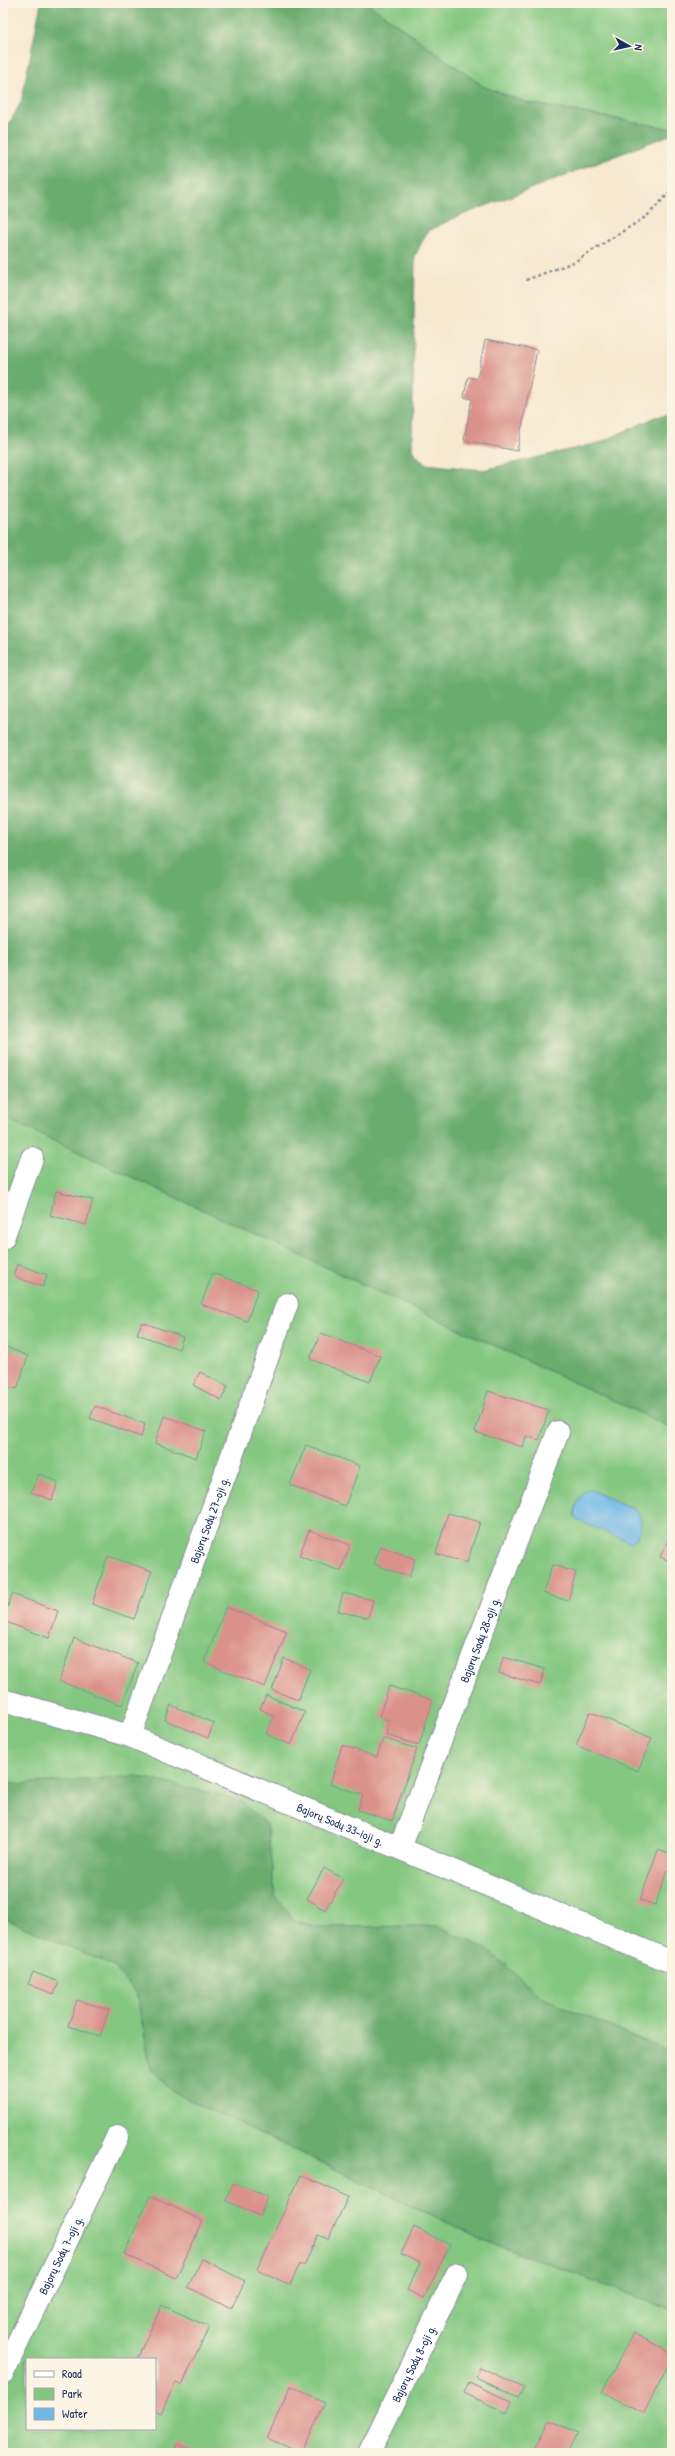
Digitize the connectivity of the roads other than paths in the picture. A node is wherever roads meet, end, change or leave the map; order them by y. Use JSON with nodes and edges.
{"nodes":[{"id":1,"x":32,"y":1158,"type":"dead end"},
{"id":2,"x":3,"y":1238,"type":"edge"},
{"id":3,"x":287,"y":1304,"type":"dead end"},
{"id":4,"x":558,"y":1432,"type":"dead end"},
{"id":5,"x":3,"y":1700,"type":"edge"},
{"id":6,"x":130,"y":1736,"type":"junction"},
{"id":7,"x":400,"y":1848,"type":"junction"},
{"id":8,"x":672,"y":1962,"type":"edge"},
{"id":9,"x":117,"y":2138,"type":"dead end"},
{"id":10,"x":457,"y":2274,"type":"dead end"},
{"id":11,"x":3,"y":2373,"type":"edge"},
{"id":12,"x":369,"y":2453,"type":"edge"}],
"edges":[{"from":1,"to":2,"type":"street"},
{"from":3,"to":6,"type":"street","name":"Bajorų Sodų 27-oji g."},
{"from":4,"to":7,"type":"street","name":"Bajorų Sodų 28-oji g."},
{"from":5,"to":6,"type":"street","name":"Bajorų Sodų 33-ioji g."},
{"from":6,"to":7,"type":"street","name":"Bajorų Sodų 33-ioji g."},
{"from":7,"to":8,"type":"street","name":"Bajorų Sodų 33-ioji g."},
{"from":9,"to":11,"type":"street","name":"Bajorų Sodų 7-oji g."},
{"from":10,"to":12,"type":"street","name":"Bajorų Sodų 8-oji g."}]}
